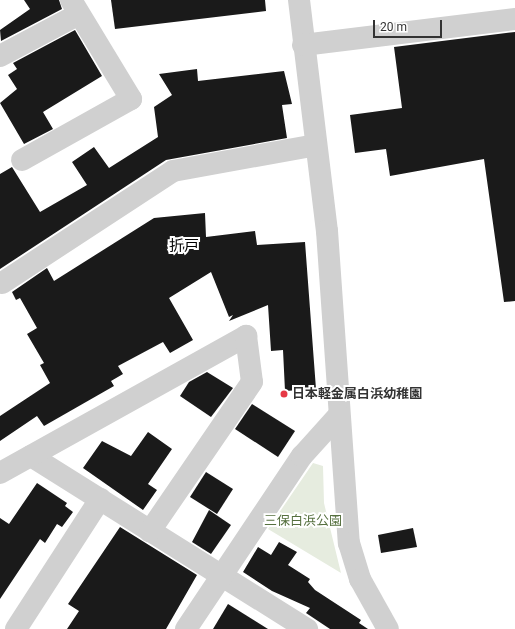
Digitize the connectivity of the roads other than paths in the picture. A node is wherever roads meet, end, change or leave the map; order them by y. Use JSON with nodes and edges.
{"nodes":[{"id":1,"x":299,"y":0,"type":"edge"},
{"id":2,"x":75,"y":7,"type":"edge"},
{"id":3,"x":515,"y":19,"type":"edge"},
{"id":4,"x":303,"y":45,"type":"junction"},
{"id":5,"x":0,"y":56,"type":"edge"},
{"id":6,"x":316,"y":146,"type":"junction"},
{"id":7,"x":22,"y":160,"type":"dead end"},
{"id":8,"x":2,"y":283,"type":"dead end"},
{"id":9,"x":339,"y":415,"type":"junction"},
{"id":10,"x":31,"y":456,"type":"junction"},
{"id":11,"x":0,"y":473,"type":"edge"},
{"id":12,"x":100,"y":500,"type":"junction"},
{"id":13,"x":150,"y":531,"type":"junction"},
{"id":14,"x":221,"y":575,"type":"junction"},
{"id":15,"x":16,"y":629,"type":"edge"},
{"id":16,"x":186,"y":629,"type":"edge"},
{"id":17,"x":307,"y":629,"type":"edge"},
{"id":18,"x":388,"y":629,"type":"edge"}],
"edges":[{"from":1,"to":4,"type":"street"},
{"from":2,"to":5,"type":"street"},
{"from":2,"to":7,"type":"street"},
{"from":3,"to":4,"type":"street"},
{"from":4,"to":6,"type":"street"},
{"from":6,"to":8,"type":"street"},
{"from":6,"to":9,"type":"street"},
{"from":9,"to":14,"type":"street"},
{"from":9,"to":18,"type":"street"},
{"from":10,"to":11,"type":"street"},
{"from":10,"to":12,"type":"street"},
{"from":10,"to":13,"type":"street"},
{"from":12,"to":13,"type":"street"},
{"from":12,"to":15,"type":"street"},
{"from":13,"to":14,"type":"street"},
{"from":14,"to":16,"type":"street"},
{"from":14,"to":17,"type":"street"}]}
